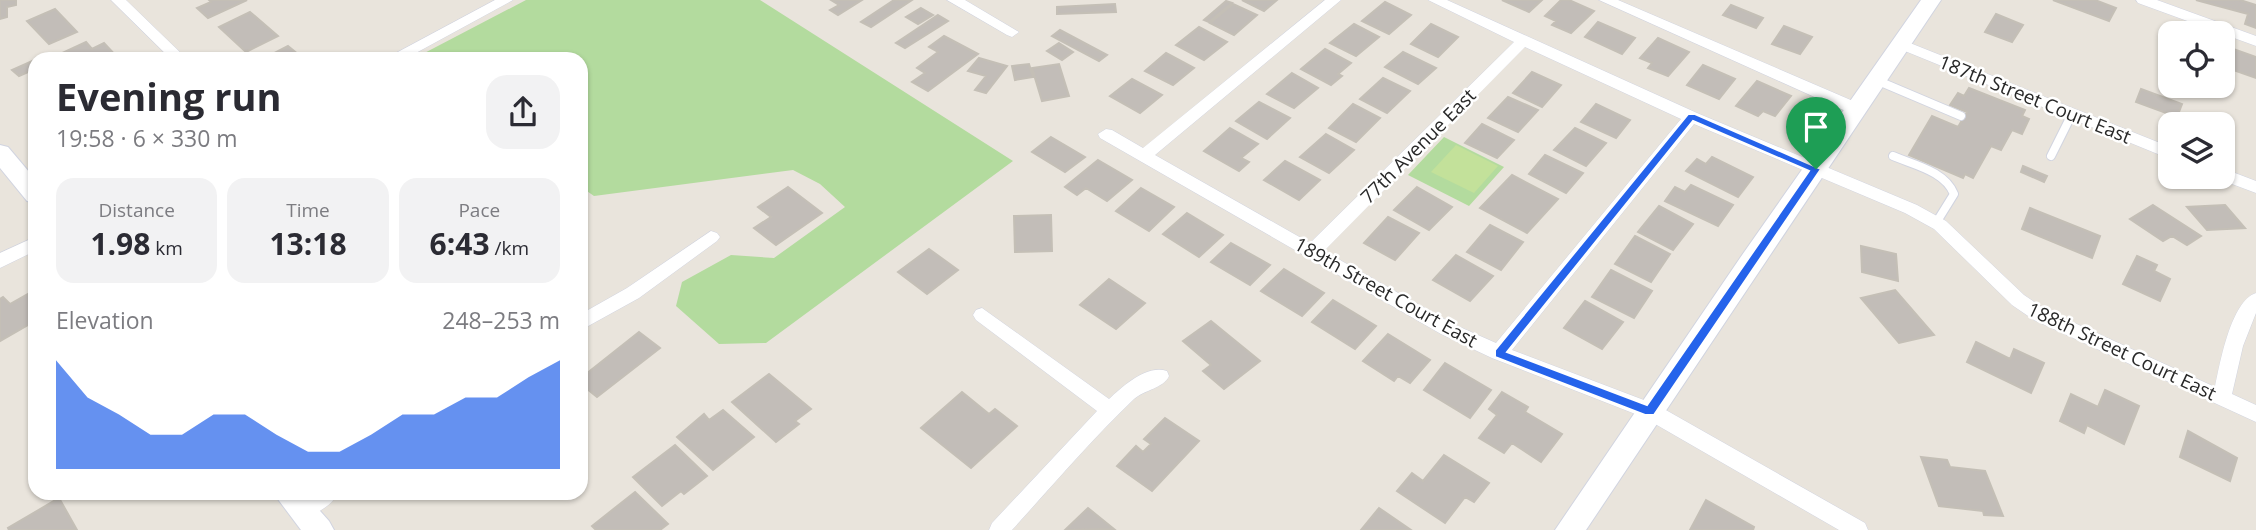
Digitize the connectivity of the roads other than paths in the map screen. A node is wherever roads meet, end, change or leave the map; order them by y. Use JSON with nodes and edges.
{"nodes":[{"id":1,"x":118,"y":0,"type":"edge"},
{"id":2,"x":506,"y":0,"type":"edge"},
{"id":3,"x":954,"y":0,"type":"edge"},
{"id":4,"x":1334,"y":0,"type":"edge"},
{"id":5,"x":1434,"y":0,"type":"edge"},
{"id":6,"x":1606,"y":0,"type":"edge"},
{"id":7,"x":1931,"y":0,"type":"edge"},
{"id":8,"x":2143,"y":0,"type":"edge"},
{"id":9,"x":1012,"y":32,"type":"dead end"},
{"id":10,"x":1524,"y":40,"type":"junction"},
{"id":11,"x":2256,"y":41,"type":"edge"},
{"id":12,"x":1900,"y":44,"type":"junction"},
{"id":13,"x":173,"y":52,"type":"edge"},
{"id":14,"x":405,"y":52,"type":"edge"},
{"id":15,"x":1875,"y":80,"type":"junction"},
{"id":16,"x":1854,"y":108,"type":"junction"},
{"id":17,"x":2072,"y":114,"type":"junction"},
{"id":18,"x":1961,"y":116,"type":"dead end"},
{"id":19,"x":1691,"y":117,"type":"junction"},
{"id":20,"x":1106,"y":134,"type":"dead end"},
{"id":21,"x":2158,"y":148,"type":"edge"},
{"id":22,"x":0,"y":153,"type":"edge"},
{"id":23,"x":1145,"y":155,"type":"junction"},
{"id":24,"x":1893,"y":156,"type":"dead end"},
{"id":25,"x":2051,"y":156,"type":"dead end"},
{"id":26,"x":1816,"y":169,"type":"junction"},
{"id":27,"x":2235,"y":179,"type":"edge"},
{"id":28,"x":28,"y":187,"type":"edge"},
{"id":29,"x":2256,"y":187,"type":"edge"},
{"id":30,"x":1937,"y":223,"type":"junction"},
{"id":31,"x":711,"y":237,"type":"dead end"},
{"id":32,"x":28,"y":247,"type":"edge"},
{"id":33,"x":1313,"y":251,"type":"junction"},
{"id":34,"x":0,"y":261,"type":"edge"},
{"id":35,"x":2256,"y":300,"type":"edge"},
{"id":36,"x":982,"y":315,"type":"dead end"},
{"id":37,"x":588,"y":319,"type":"edge"},
{"id":38,"x":1499,"y":354,"type":"junction"},
{"id":39,"x":1160,"y":376,"type":"dead end"},
{"id":40,"x":2221,"y":398,"type":"junction"},
{"id":41,"x":1111,"y":410,"type":"junction"},
{"id":42,"x":1650,"y":411,"type":"junction"},
{"id":43,"x":2256,"y":414,"type":"edge"},
{"id":44,"x":319,"y":500,"type":"edge"},
{"id":45,"x":303,"y":511,"type":"edge"},
{"id":46,"x":999,"y":530,"type":"edge"},
{"id":47,"x":1570,"y":530,"type":"edge"},
{"id":48,"x":1858,"y":530,"type":"edge"}],
"edges":[{"from":1,"to":13,"type":"street"},
{"from":2,"to":14,"type":"street"},
{"from":3,"to":9,"type":"street"},
{"from":4,"to":23,"type":"street"},
{"from":5,"to":10,"type":"street","name":"188th Street Court East"},
{"from":6,"to":16,"type":"street"},
{"from":7,"to":12,"type":"street"},
{"from":8,"to":11,"type":"street"},
{"from":10,"to":19,"type":"street","name":"188th Street Court East"},
{"from":10,"to":33,"type":"street","name":"77th Avenue East"},
{"from":12,"to":15,"type":"street"},
{"from":12,"to":17,"type":"street","name":"187th Street Court East"},
{"from":15,"to":16,"type":"street"},
{"from":15,"to":18,"type":"lane"},
{"from":16,"to":26,"type":"street"},
{"from":17,"to":21,"type":"street","name":"187th Street Court East"},
{"from":17,"to":25,"type":"lane"},
{"from":19,"to":26,"type":"street","name":"188th Street Court East"},
{"from":19,"to":38,"type":"street"},
{"from":20,"to":23,"type":"street","name":"189th Street Court East"},
{"from":22,"to":28,"type":"street"},
{"from":23,"to":33,"type":"street","name":"189th Street Court East"},
{"from":24,"to":30,"type":"lane"},
{"from":26,"to":30,"type":"street","name":"188th Street Court East"},
{"from":26,"to":42,"type":"street"},
{"from":27,"to":29,"type":"street"},
{"from":30,"to":40,"type":"street","name":"188th Street Court East"},
{"from":31,"to":37,"type":"street"},
{"from":32,"to":34,"type":"street"},
{"from":33,"to":38,"type":"street","name":"189th Street Court East"},
{"from":35,"to":40,"type":"street"},
{"from":36,"to":41,"type":"street"},
{"from":38,"to":42,"type":"street","name":"189th Street Court East"},
{"from":39,"to":41,"type":"street"},
{"from":40,"to":43,"type":"street","name":"188th Street Court East"},
{"from":41,"to":46,"type":"street"},
{"from":42,"to":47,"type":"street"},
{"from":42,"to":48,"type":"street","name":"189th Street Court East"},
{"from":44,"to":45,"type":"street"}]}
